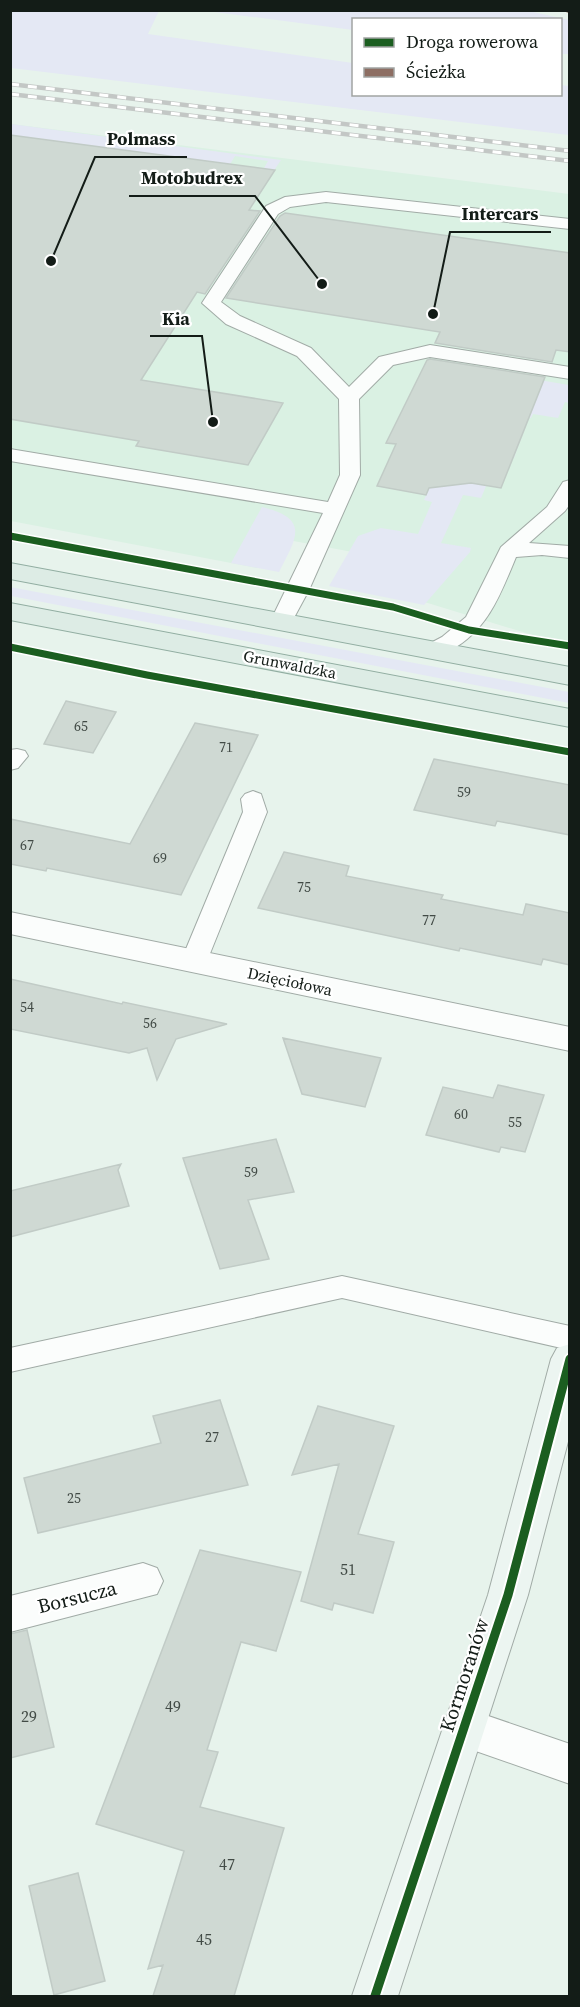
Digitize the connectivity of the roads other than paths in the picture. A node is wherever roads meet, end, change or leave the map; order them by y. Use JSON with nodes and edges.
{"nodes":[{"id":1,"x":570,"y":224,"type":"edge"},
{"id":2,"x":570,"y":373,"type":"edge"},
{"id":3,"x":349,"y":398,"type":"junction"},
{"id":4,"x":10,"y":455,"type":"edge"},
{"id":5,"x":570,"y":486,"type":"edge"},
{"id":6,"x":335,"y":509,"type":"junction"},
{"id":7,"x":562,"y":513,"type":"edge"},
{"id":8,"x":508,"y":551,"type":"junction"},
{"id":9,"x":570,"y":552,"type":"edge"},
{"id":10,"x":10,"y":571,"type":"edge"},
{"id":11,"x":10,"y":611,"type":"edge"},
{"id":12,"x":281,"y":622,"type":"junction"},
{"id":13,"x":433,"y":651,"type":"junction"},
{"id":14,"x":570,"y":676,"type":"edge"},
{"id":15,"x":570,"y":718,"type":"edge"},
{"id":16,"x":253,"y":799,"type":"dead end"},
{"id":17,"x":10,"y":923,"type":"edge"},
{"id":18,"x":194,"y":961,"type":"junction"},
{"id":19,"x":570,"y":1039,"type":"edge"},
{"id":20,"x":570,"y":1338,"type":"edge"},
{"id":21,"x":570,"y":1359,"type":"edge"},
{"id":22,"x":10,"y":1360,"type":"edge"},
{"id":23,"x":143,"y":1581,"type":"dead end"},
{"id":24,"x":10,"y":1614,"type":"edge"},
{"id":25,"x":465,"y":1728,"type":"junction"},
{"id":26,"x":570,"y":1764,"type":"edge"},
{"id":27,"x":375,"y":1996,"type":"edge"}],
"edges":[{"from":1,"to":3,"type":"lane"},
{"from":2,"to":3,"type":"lane"},
{"from":3,"to":6,"type":"lane"},
{"from":4,"to":6,"type":"lane"},
{"from":5,"to":7,"type":"lane"},
{"from":6,"to":12,"type":"lane"},
{"from":7,"to":8,"type":"lane"},
{"from":8,"to":9,"type":"lane"},
{"from":8,"to":13,"type":"lane"},
{"from":10,"to":12,"type":"main road"},
{"from":11,"to":15,"type":"main road","name":"Grunwaldzka"},
{"from":12,"to":13,"type":"main road"},
{"from":13,"to":14,"type":"main road"},
{"from":16,"to":18,"type":"lane"},
{"from":17,"to":18,"type":"street","name":"Dzięciołowa"},
{"from":18,"to":19,"type":"street","name":"Dzięciołowa"},
{"from":20,"to":22,"type":"lane"},
{"from":21,"to":25,"type":"street","name":"Kormoranów"},
{"from":23,"to":24,"type":"street","name":"Borsucza"},
{"from":25,"to":26,"type":"street"},
{"from":25,"to":27,"type":"street","name":"Kormoranów"}]}
